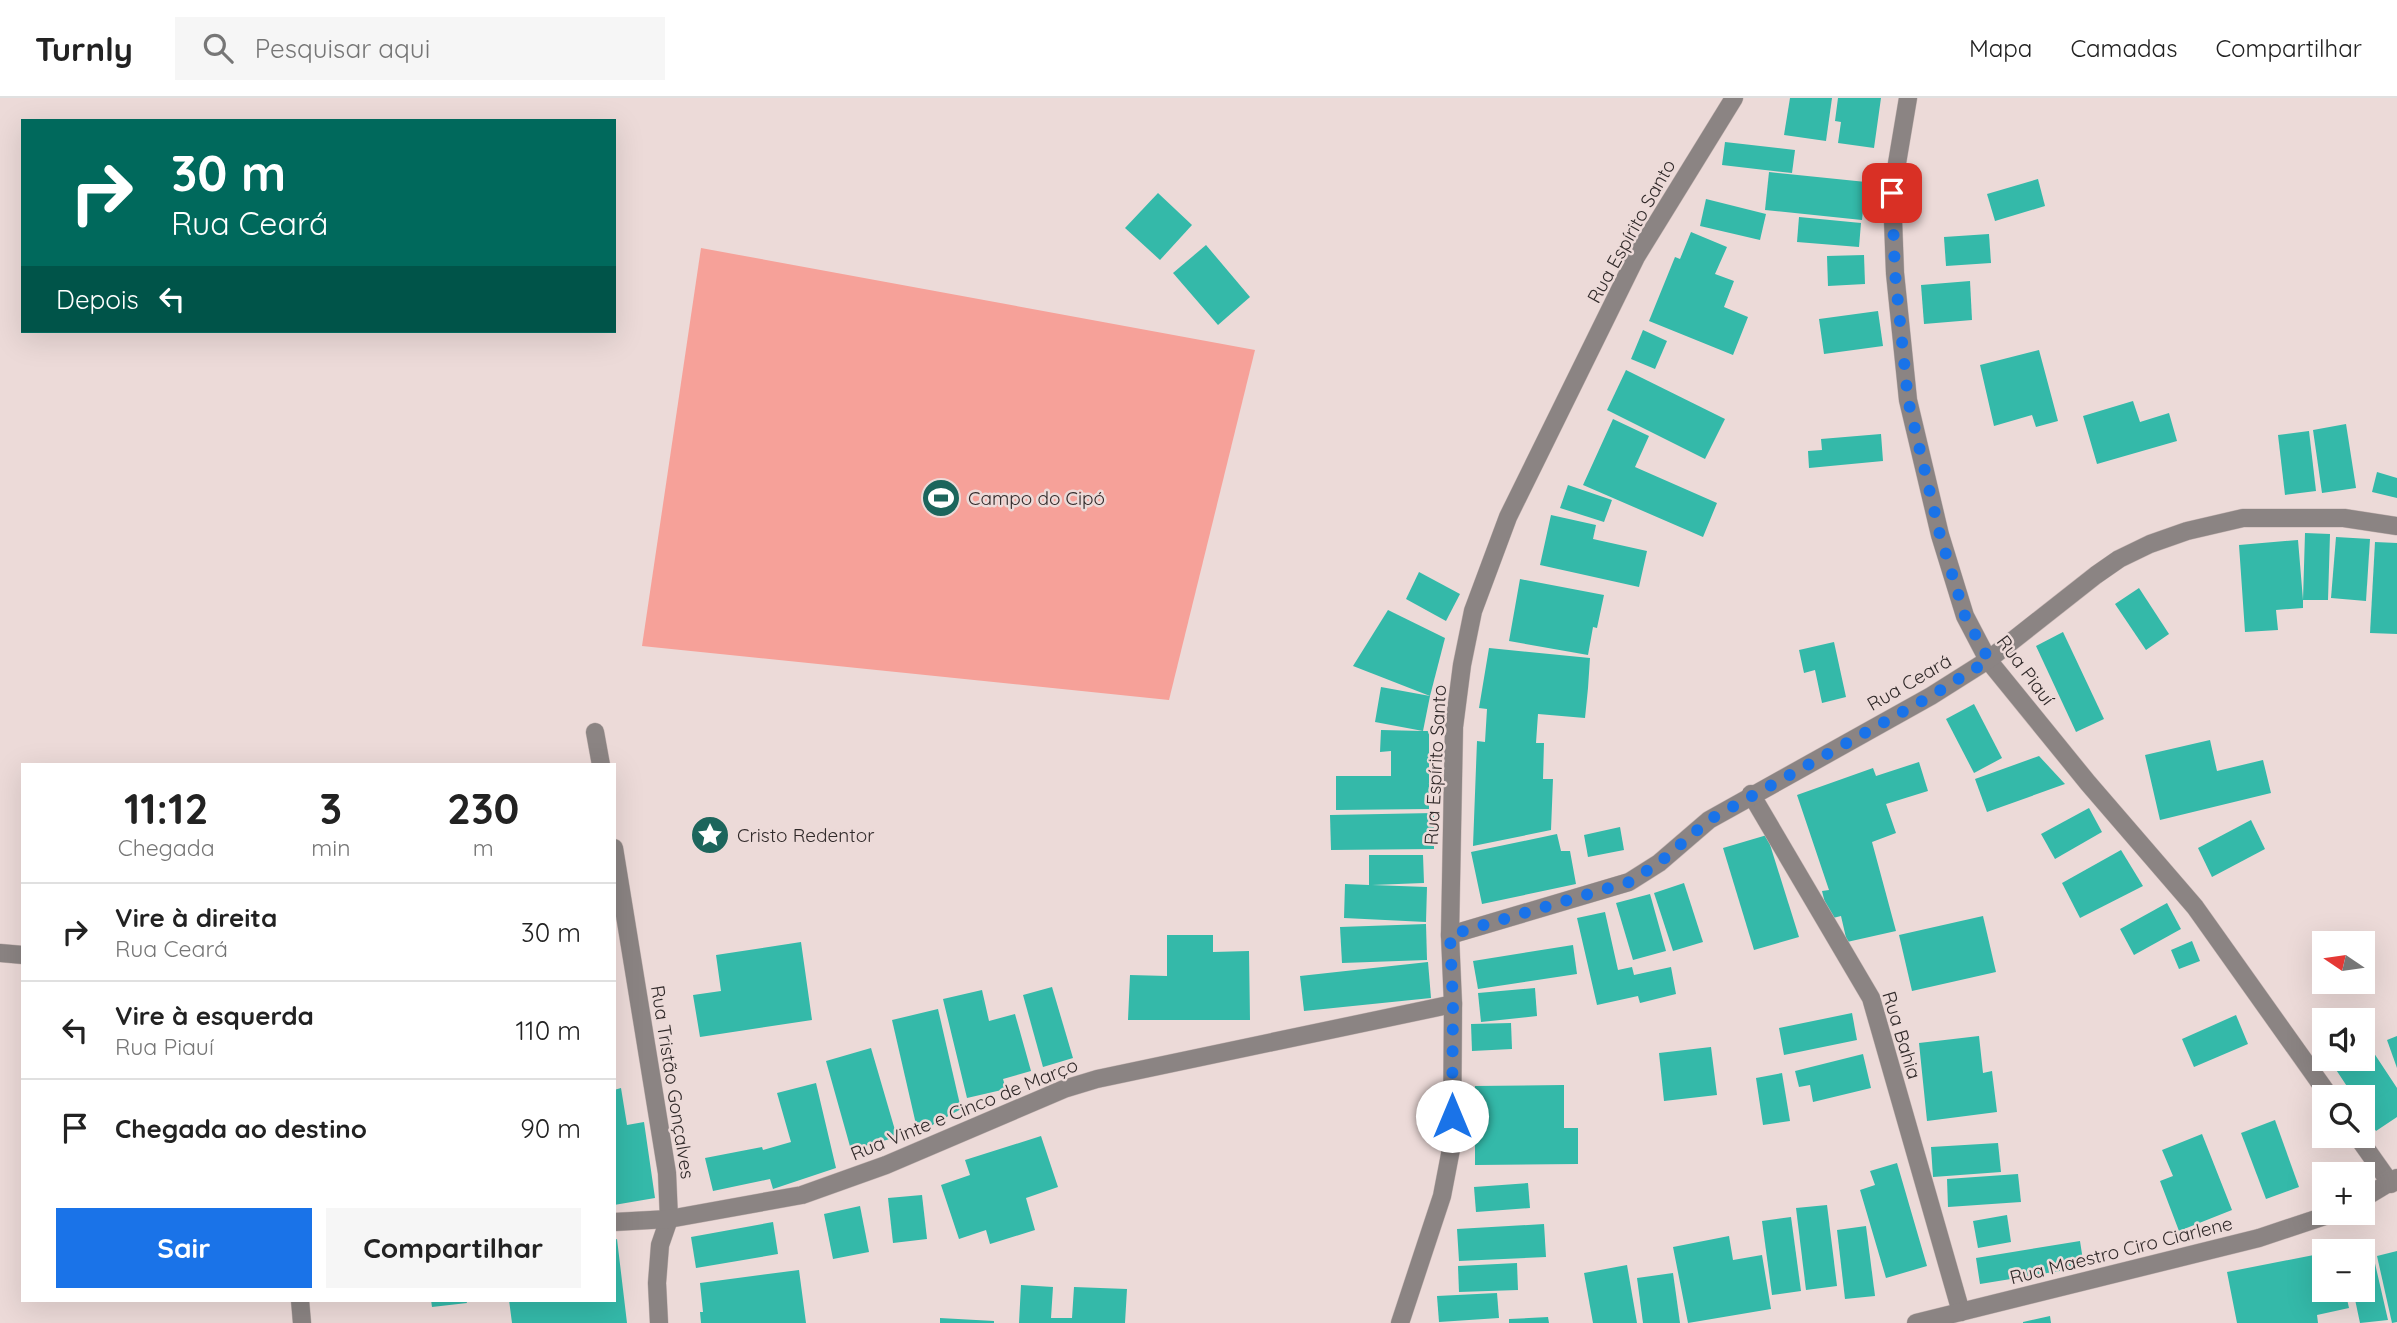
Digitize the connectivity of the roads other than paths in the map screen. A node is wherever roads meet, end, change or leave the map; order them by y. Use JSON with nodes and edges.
{"nodes":[{"id":1,"x":1734,"y":98,"type":"edge"},
{"id":2,"x":1908,"y":98,"type":"edge"},
{"id":3,"x":2397,"y":526,"type":"edge"},
{"id":4,"x":1989,"y":660,"type":"junction"},
{"id":5,"x":595,"y":732,"type":"dead end"},
{"id":6,"x":601,"y":763,"type":"edge"},
{"id":7,"x":1751,"y":794,"type":"junction"},
{"id":8,"x":616,"y":860,"type":"edge"},
{"id":9,"x":1450,"y":935,"type":"junction"},
{"id":10,"x":0,"y":953,"type":"edge"},
{"id":11,"x":21,"y":955,"type":"edge"},
{"id":12,"x":1453,"y":1004,"type":"junction"},
{"id":13,"x":2321,"y":1085,"type":"edge"},
{"id":14,"x":2367,"y":1148,"type":"edge"},
{"id":15,"x":2394,"y":1181,"type":"edge"},
{"id":16,"x":2375,"y":1192,"type":"edge"},
{"id":17,"x":669,"y":1219,"type":"junction"},
{"id":18,"x":2312,"y":1220,"type":"edge"},
{"id":19,"x":616,"y":1222,"type":"edge"},
{"id":20,"x":300,"y":1302,"type":"edge"},
{"id":21,"x":1961,"y":1312,"type":"junction"},
{"id":22,"x":302,"y":1323,"type":"edge"},
{"id":23,"x":659,"y":1323,"type":"edge"},
{"id":24,"x":1400,"y":1323,"type":"edge"},
{"id":25,"x":1916,"y":1323,"type":"edge"}],
"edges":[{"from":1,"to":9,"type":"street","name":"Rua Espírito Santo"},
{"from":2,"to":4,"type":"street","name":"Rua Piauí"},
{"from":3,"to":4,"type":"street","name":"Rua Ceará"},
{"from":4,"to":7,"type":"street","name":"Rua Ceará"},
{"from":4,"to":13,"type":"street","name":"Rua Piauí"},
{"from":5,"to":6,"type":"street"},
{"from":7,"to":9,"type":"street","name":"Rua Ceará"},
{"from":7,"to":21,"type":"street","name":"Rua Bahia"},
{"from":8,"to":17,"type":"street","name":"Rua Tristão Gonçalves"},
{"from":9,"to":12,"type":"street","name":"Rua Espírito Santo"},
{"from":10,"to":11,"type":"street"},
{"from":12,"to":17,"type":"street","name":"Rua Vinte e Cinco de Março"},
{"from":12,"to":24,"type":"street","name":"Rua Espírito Santo"},
{"from":14,"to":15,"type":"street"},
{"from":15,"to":16,"type":"street"},
{"from":17,"to":19,"type":"street","name":"Rua Vinte e Cinco de Março"},
{"from":17,"to":23,"type":"street","name":"Rua Tristão Gonçalves"},
{"from":18,"to":21,"type":"street","name":"Rua Maestro Ciro Ciarlene"},
{"from":20,"to":22,"type":"street"},
{"from":21,"to":25,"type":"street","name":"Rua Maestro Ciro Ciarlene"}]}
